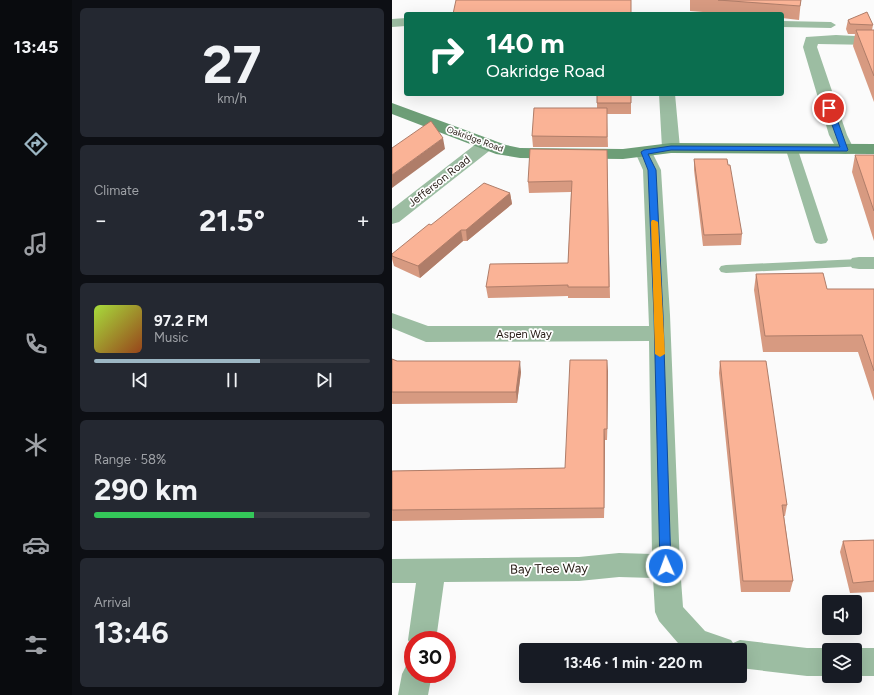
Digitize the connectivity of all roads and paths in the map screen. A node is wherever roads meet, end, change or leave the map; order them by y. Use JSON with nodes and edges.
{"nodes":[{"id":1,"x":404,"y":22,"type":"edge"},
{"id":2,"x":392,"y":23,"type":"edge"},
{"id":3,"x":784,"y":24,"type":"edge"},
{"id":4,"x":804,"y":24,"type":"junction"},
{"id":5,"x":831,"y":25,"type":"dead end"},
{"id":6,"x":811,"y":40,"type":"junction"},
{"id":7,"x":874,"y":42,"type":"edge"},
{"id":8,"x":668,"y":96,"type":"edge"},
{"id":9,"x":392,"y":108,"type":"edge"},
{"id":10,"x":487,"y":144,"type":"junction"},
{"id":11,"x":671,"y":148,"type":"junction"},
{"id":12,"x":874,"y":149,"type":"edge"},
{"id":13,"x":792,"y":150,"type":"junction"},
{"id":14,"x":845,"y":150,"type":"junction"},
{"id":15,"x":644,"y":152,"type":"junction"},
{"id":16,"x":392,"y":218,"type":"edge"},
{"id":17,"x":821,"y":240,"type":"dead end"},
{"id":18,"x":866,"y":263,"type":"edge"},
{"id":19,"x":726,"y":269,"type":"dead end"},
{"id":20,"x":392,"y":320,"type":"edge"},
{"id":21,"x":659,"y":333,"type":"junction"},
{"id":22,"x":666,"y":566,"type":"junction"},
{"id":23,"x":432,"y":570,"type":"junction"},
{"id":24,"x":392,"y":571,"type":"edge"},
{"id":25,"x":423,"y":631,"type":"edge"},
{"id":26,"x":699,"y":643,"type":"edge"},
{"id":27,"x":747,"y":655,"type":"edge"},
{"id":28,"x":822,"y":662,"type":"edge"},
{"id":29,"x":862,"y":662,"type":"edge"},
{"id":30,"x":874,"y":662,"type":"edge"},
{"id":31,"x":415,"y":683,"type":"edge"},
{"id":32,"x":413,"y":695,"type":"edge"}],
"edges":[{"from":1,"to":2,"type":"street"},
{"from":3,"to":4,"type":"lane"},
{"from":4,"to":5,"type":"lane"},
{"from":4,"to":6,"type":"lane"},
{"from":6,"to":7,"type":"street"},
{"from":6,"to":14,"type":"street"},
{"from":8,"to":11,"type":"street"},
{"from":9,"to":10,"type":"street","name":"Oakridge Road"},
{"from":10,"to":15,"type":"street","name":"Oakridge Road"},
{"from":10,"to":16,"type":"street","name":"Jefferson Road"},
{"from":11,"to":13,"type":"street","name":"Oakridge Road"},
{"from":11,"to":15,"type":"street","name":"Oakridge Road"},
{"from":12,"to":14,"type":"street","name":"Oakridge Road"},
{"from":13,"to":14,"type":"street","name":"Oakridge Road"},
{"from":13,"to":17,"type":"lane"},
{"from":15,"to":21,"type":"street"},
{"from":18,"to":19,"type":"lane"},
{"from":20,"to":21,"type":"street","name":"Aspen Way"},
{"from":21,"to":22,"type":"street"},
{"from":22,"to":23,"type":"street","name":"Bay Tree Way"},
{"from":22,"to":26,"type":"street"},
{"from":23,"to":24,"type":"street","name":"Bay Tree Way"},
{"from":23,"to":25,"type":"street"},
{"from":27,"to":28,"type":"street"},
{"from":29,"to":30,"type":"street"},
{"from":31,"to":32,"type":"street"}]}
